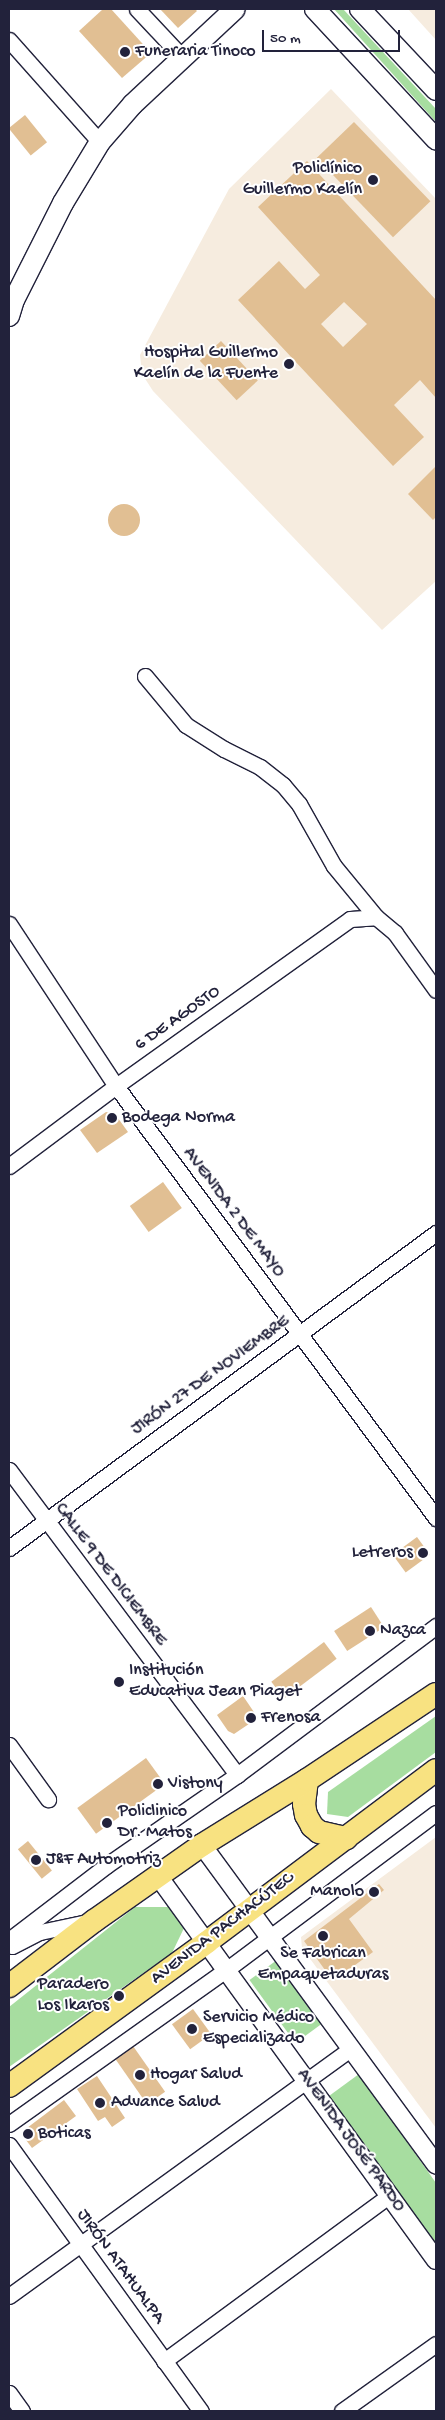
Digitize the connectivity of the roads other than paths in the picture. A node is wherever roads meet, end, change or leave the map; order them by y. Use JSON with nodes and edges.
{"nodes":[{"id":1,"x":137,"y":9,"type":"edge"},
{"id":2,"x":235,"y":9,"type":"edge"},
{"id":3,"x":315,"y":9,"type":"edge"},
{"id":4,"x":360,"y":9,"type":"edge"},
{"id":5,"x":9,"y":40,"type":"edge"},
{"id":6,"x":182,"y":58,"type":"junction"},
{"id":7,"x":436,"y":90,"type":"edge"},
{"id":8,"x":436,"y":139,"type":"edge"},
{"id":9,"x":100,"y":142,"type":"junction"},
{"id":10,"x":9,"y":316,"type":"edge"},
{"id":11,"x":145,"y":676,"type":"dead end"},
{"id":12,"x":376,"y":917,"type":"junction"},
{"id":13,"x":9,"y":924,"type":"edge"},
{"id":14,"x":436,"y":990,"type":"edge"},
{"id":15,"x":116,"y":1086,"type":"junction"},
{"id":16,"x":9,"y":1166,"type":"edge"},
{"id":17,"x":436,"y":1233,"type":"edge"},
{"id":18,"x":299,"y":1334,"type":"junction"},
{"id":19,"x":9,"y":1470,"type":"edge"},
{"id":20,"x":436,"y":1518,"type":"edge"},
{"id":21,"x":46,"y":1520,"type":"junction"},
{"id":22,"x":9,"y":1548,"type":"edge"},
{"id":23,"x":436,"y":1626,"type":"edge"},
{"id":24,"x":436,"y":1694,"type":"edge"},
{"id":25,"x":9,"y":1745,"type":"edge"},
{"id":26,"x":436,"y":1770,"type":"edge"},
{"id":27,"x":237,"y":1775,"type":"junction"},
{"id":28,"x":308,"y":1780,"type":"junction"},
{"id":29,"x":48,"y":1799,"type":"dead end"},
{"id":30,"x":436,"y":1813,"type":"edge"},
{"id":31,"x":346,"y":1838,"type":"junction"},
{"id":32,"x":202,"y":1845,"type":"junction"},
{"id":33,"x":158,"y":1876,"type":"junction"},
{"id":34,"x":249,"y":1909,"type":"junction"},
{"id":35,"x":94,"y":1921,"type":"junction"},
{"id":36,"x":271,"y":1937,"type":"junction"},
{"id":37,"x":9,"y":1940,"type":"edge"},
{"id":38,"x":207,"y":1942,"type":"junction"},
{"id":39,"x":9,"y":1948,"type":"edge"},
{"id":40,"x":226,"y":1970,"type":"junction"},
{"id":41,"x":9,"y":1986,"type":"edge"},
{"id":42,"x":352,"y":2048,"type":"junction"},
{"id":43,"x":307,"y":2082,"type":"junction"},
{"id":44,"x":9,"y":2086,"type":"edge"},
{"id":45,"x":9,"y":2124,"type":"edge"},
{"id":46,"x":9,"y":2145,"type":"edge"},
{"id":47,"x":436,"y":2165,"type":"edge"},
{"id":48,"x":390,"y":2196,"type":"junction"},
{"id":49,"x":81,"y":2244,"type":"junction"},
{"id":50,"x":436,"y":2260,"type":"edge"},
{"id":51,"x":9,"y":2296,"type":"edge"},
{"id":52,"x":436,"y":2344,"type":"edge"},
{"id":53,"x":164,"y":2361,"type":"junction"},
{"id":54,"x":9,"y":2393,"type":"edge"},
{"id":55,"x":22,"y":2411,"type":"edge"},
{"id":56,"x":201,"y":2411,"type":"edge"},
{"id":57,"x":342,"y":2411,"type":"edge"}],
"edges":[{"from":1,"to":6,"type":"street"},
{"from":2,"to":6,"type":"main road"},
{"from":3,"to":8,"type":"main road"},
{"from":4,"to":7,"type":"main road"},
{"from":5,"to":9,"type":"street"},
{"from":6,"to":9,"type":"main road"},
{"from":9,"to":10,"type":"main road"},
{"from":11,"to":12,"type":"street"},
{"from":12,"to":14,"type":"street"},
{"from":12,"to":15,"type":"street","name":"6 DE AGOSTO"},
{"from":13,"to":15,"type":"street","name":"AVENIDA 2 DE MAYO"},
{"from":15,"to":16,"type":"street","name":"6 DE AGOSTO"},
{"from":15,"to":18,"type":"street","name":"AVENIDA 2 DE MAYO"},
{"from":17,"to":18,"type":"street","name":"JIRÓN 27 DE NOVIEMBRE"},
{"from":18,"to":20,"type":"street","name":"AVENIDA 2 DE MAYO"},
{"from":18,"to":21,"type":"street","name":"JIRÓN 27 DE NOVIEMBRE"},
{"from":19,"to":21,"type":"street","name":"CALLE 9 DE DICIEMBRE"},
{"from":21,"to":22,"type":"street","name":"JIRÓN 27 DE NOVIEMBRE"},
{"from":21,"to":27,"type":"street","name":"CALLE 9 DE DICIEMBRE"},
{"from":23,"to":27,"type":"street"},
{"from":24,"to":28,"type":"main road"},
{"from":25,"to":29,"type":"street"},
{"from":26,"to":31,"type":"main road","name":"AVENIDA PACHACÚTEC"},
{"from":27,"to":37,"type":"street"},
{"from":28,"to":31,"type":"main road"},
{"from":28,"to":32,"type":"main road"},
{"from":30,"to":36,"type":"street","name":"AVENIDA PACHACÚTEC"},
{"from":31,"to":34,"type":"main road","name":"AVENIDA PACHACÚTEC"},
{"from":32,"to":33,"type":"main road"},
{"from":32,"to":34,"type":"street"},
{"from":33,"to":35,"type":"main road"},
{"from":33,"to":38,"type":"street","name":"AVENIDA JOSÉ PARDO"},
{"from":34,"to":36,"type":"street"},
{"from":34,"to":38,"type":"main road","name":"AVENIDA PACHACÚTEC"},
{"from":35,"to":39,"type":"street"},
{"from":35,"to":41,"type":"main road"},
{"from":36,"to":40,"type":"street","name":"AVENIDA PACHACÚTEC"},
{"from":36,"to":42,"type":"street"},
{"from":38,"to":40,"type":"street","name":"AVENIDA JOSÉ PARDO"},
{"from":38,"to":44,"type":"main road","name":"AVENIDA PACHACÚTEC"},
{"from":40,"to":43,"type":"street","name":"AVENIDA JOSÉ PARDO"},
{"from":40,"to":45,"type":"street","name":"AVENIDA PACHACÚTEC"},
{"from":42,"to":43,"type":"street"},
{"from":42,"to":47,"type":"street"},
{"from":43,"to":48,"type":"street","name":"AVENIDA JOSÉ PARDO"},
{"from":43,"to":49,"type":"street"},
{"from":46,"to":49,"type":"street","name":"JIRÓN ATAHUALPA"},
{"from":48,"to":50,"type":"street","name":"AVENIDA JOSÉ PARDO"},
{"from":48,"to":53,"type":"street"},
{"from":49,"to":51,"type":"street"},
{"from":49,"to":53,"type":"street","name":"JIRÓN ATAHUALPA"},
{"from":52,"to":57,"type":"street"},
{"from":53,"to":56,"type":"street","name":"JIRÓN ATAHUALPA"},
{"from":54,"to":55,"type":"street"}]}
